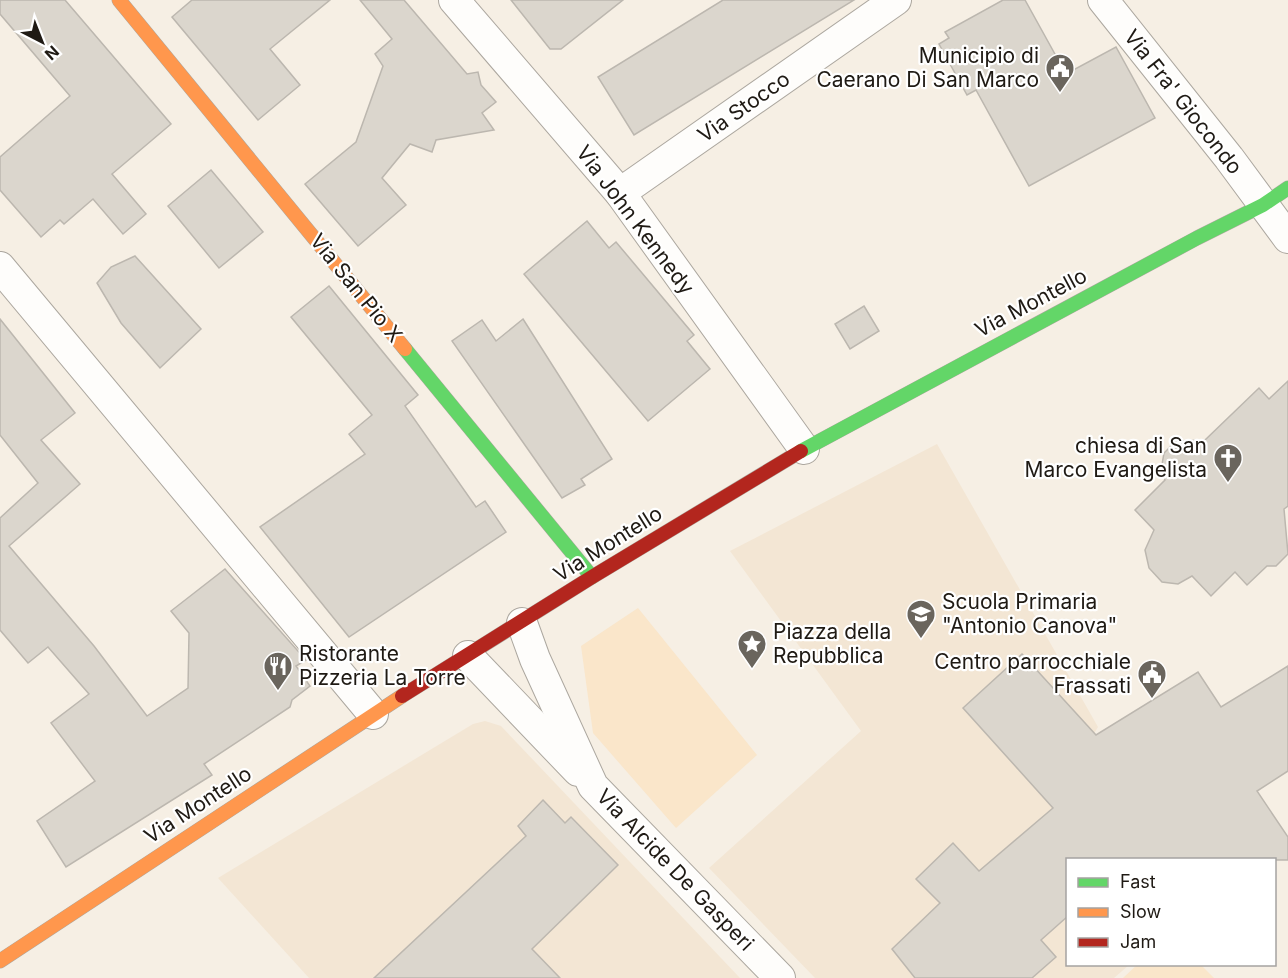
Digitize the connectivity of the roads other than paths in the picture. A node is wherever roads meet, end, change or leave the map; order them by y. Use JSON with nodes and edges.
{"nodes":[{"id":1,"x":120,"y":0,"type":"edge"},
{"id":2,"x":454,"y":0,"type":"edge"},
{"id":3,"x":896,"y":0,"type":"edge"},
{"id":4,"x":1103,"y":0,"type":"edge"},
{"id":5,"x":1288,"y":188,"type":"edge"},
{"id":6,"x":620,"y":193,"type":"junction"},
{"id":7,"x":1263,"y":205,"type":"junction"},
{"id":8,"x":1288,"y":238,"type":"edge"},
{"id":9,"x":0,"y":267,"type":"edge"},
{"id":10,"x":804,"y":449,"type":"junction"},
{"id":11,"x":592,"y":577,"type":"junction"},
{"id":12,"x":522,"y":623,"type":"junction"},
{"id":13,"x":468,"y":656,"type":"junction"},
{"id":14,"x":373,"y":714,"type":"junction"},
{"id":15,"x":593,"y":786,"type":"junction"},
{"id":16,"x":0,"y":961,"type":"edge"},
{"id":17,"x":780,"y":978,"type":"edge"}],
"edges":[{"from":1,"to":11,"type":"main road","name":"Via San Pio X"},
{"from":2,"to":6,"type":"street","name":"Via John Kennedy"},
{"from":3,"to":6,"type":"street","name":"Via Stocco"},
{"from":4,"to":7,"type":"street","name":"Via Fra' Giocondo"},
{"from":5,"to":7,"type":"main road","name":"Via Montello"},
{"from":6,"to":10,"type":"street","name":"Via John Kennedy"},
{"from":7,"to":8,"type":"street","name":"Via Fra' Giocondo"},
{"from":7,"to":10,"type":"main road","name":"Via Montello"},
{"from":9,"to":14,"type":"street"},
{"from":10,"to":11,"type":"main road","name":"Via Montello"},
{"from":11,"to":12,"type":"main road","name":"Via Montello"},
{"from":12,"to":13,"type":"main road","name":"Via Montello"},
{"from":12,"to":15,"type":"street","name":"Via Alcide De Gasperi"},
{"from":13,"to":14,"type":"main road","name":"Via Montello"},
{"from":13,"to":15,"type":"street"},
{"from":14,"to":16,"type":"main road","name":"Via Montello"},
{"from":15,"to":17,"type":"street","name":"Via Alcide De Gasperi"}]}
